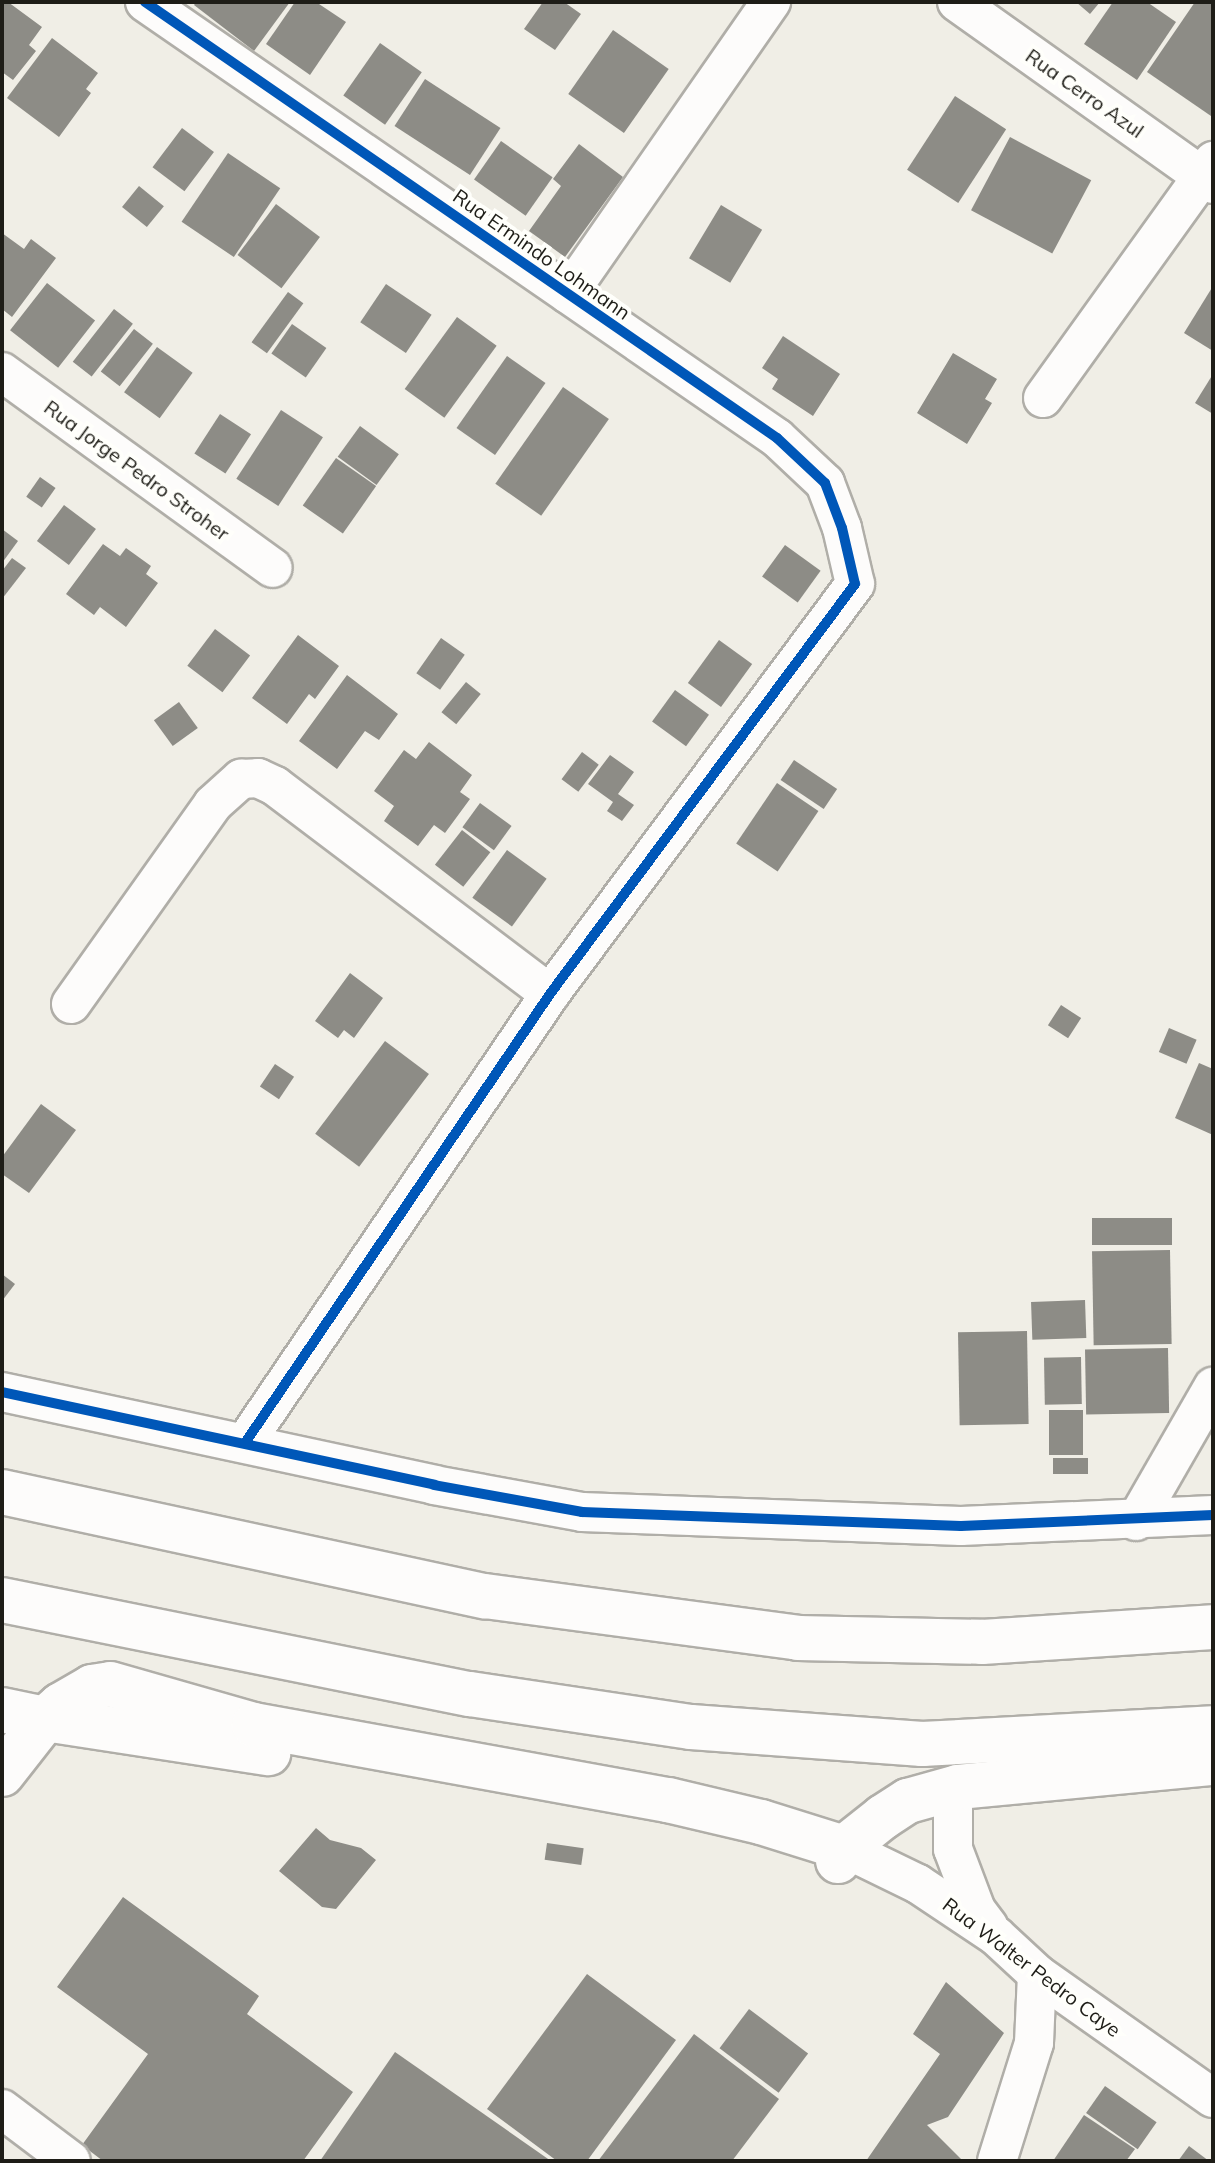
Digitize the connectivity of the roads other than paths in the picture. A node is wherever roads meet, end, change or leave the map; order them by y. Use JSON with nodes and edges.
{"nodes":[{"id":1,"x":145,"y":2,"type":"edge"},
{"id":2,"x":771,"y":2,"type":"edge"},
{"id":3,"x":957,"y":2,"type":"edge"},
{"id":4,"x":1209,"y":174,"type":"edge"},
{"id":5,"x":568,"y":294,"type":"junction"},
{"id":6,"x":2,"y":372,"type":"edge"},
{"id":7,"x":1043,"y":398,"type":"dead end"},
{"id":8,"x":273,"y":568,"type":"dead end"},
{"id":9,"x":550,"y":994,"type":"junction"},
{"id":10,"x":71,"y":1004,"type":"dead end"},
{"id":11,"x":1213,"y":1387,"type":"edge"},
{"id":12,"x":2,"y":1392,"type":"edge"},
{"id":13,"x":245,"y":1443,"type":"junction"},
{"id":14,"x":2,"y":1492,"type":"edge"},
{"id":15,"x":1213,"y":1515,"type":"edge"},
{"id":16,"x":1136,"y":1521,"type":"junction"},
{"id":17,"x":2,"y":1600,"type":"edge"},
{"id":18,"x":1213,"y":1627,"type":"edge"},
{"id":19,"x":2,"y":1710,"type":"edge"},
{"id":20,"x":45,"y":1719,"type":"junction"},
{"id":21,"x":1213,"y":1728,"type":"edge"},
{"id":22,"x":1213,"y":1763,"type":"edge"},
{"id":23,"x":2,"y":1774,"type":"edge"},
{"id":24,"x":958,"y":1787,"type":"junction"},
{"id":25,"x":841,"y":1854,"type":"junction"},
{"id":26,"x":996,"y":1936,"type":"junction"},
{"id":27,"x":1037,"y":1974,"type":"junction"},
{"id":28,"x":1213,"y":2098,"type":"edge"},
{"id":29,"x":2,"y":2109,"type":"edge"},
{"id":30,"x":71,"y":2161,"type":"edge"},
{"id":31,"x":997,"y":2161,"type":"edge"}],
"edges":[{"from":1,"to":5,"type":"street","name":"Rua Ermindo Lohmann"},
{"from":2,"to":5,"type":"street"},
{"from":3,"to":4,"type":"street","name":"Rua Cerro Azul"},
{"from":4,"to":7,"type":"street"},
{"from":5,"to":9,"type":"street","name":"Rua Ermindo Lohmann"},
{"from":6,"to":8,"type":"street","name":"Rua Jorge Pedro Stroher"},
{"from":9,"to":10,"type":"street"},
{"from":9,"to":13,"type":"street"},
{"from":11,"to":16,"type":"street"},
{"from":12,"to":13,"type":"street"},
{"from":13,"to":16,"type":"street"},
{"from":14,"to":18,"type":"main road"},
{"from":15,"to":16,"type":"street"},
{"from":17,"to":21,"type":"main road"},
{"from":19,"to":20,"type":"main road"},
{"from":20,"to":23,"type":"main road"},
{"from":20,"to":25,"type":"main road"},
{"from":22,"to":24,"type":"main road"},
{"from":24,"to":25,"type":"main road"},
{"from":24,"to":26,"type":"street"},
{"from":25,"to":26,"type":"street","name":"Rua Walter Pedro Caye"},
{"from":25,"to":27,"type":"street"},
{"from":26,"to":27,"type":"street","name":"Rua Walter Pedro Caye"},
{"from":27,"to":28,"type":"street","name":"Rua Walter Pedro Caye"},
{"from":27,"to":31,"type":"street"},
{"from":29,"to":30,"type":"street"}]}
